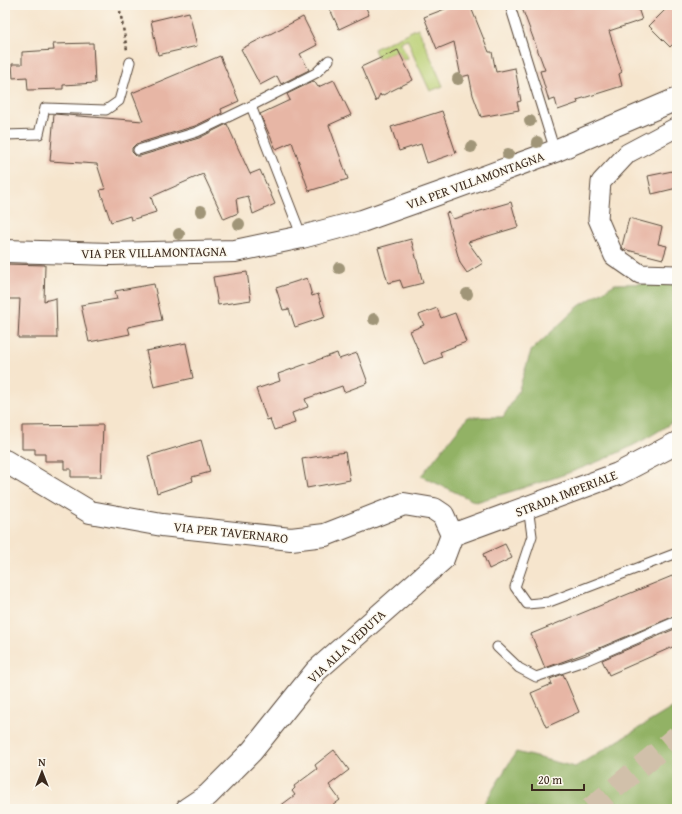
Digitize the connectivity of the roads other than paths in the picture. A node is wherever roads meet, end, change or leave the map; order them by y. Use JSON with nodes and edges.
{"nodes":[{"id":1,"x":511,"y":5,"type":"edge"},
{"id":2,"x":329,"y":60,"type":"dead end"},
{"id":3,"x":130,"y":62,"type":"road end"},
{"id":4,"x":677,"y":99,"type":"edge"},
{"id":5,"x":251,"y":106,"type":"junction"},
{"id":6,"x":677,"y":127,"type":"edge"},
{"id":7,"x":5,"y":135,"type":"edge"},
{"id":8,"x":138,"y":150,"type":"dead end"},
{"id":9,"x":555,"y":150,"type":"junction"},
{"id":10,"x":302,"y":237,"type":"junction"},
{"id":11,"x":5,"y":251,"type":"edge"},
{"id":12,"x":677,"y":275,"type":"edge"},
{"id":13,"x":677,"y":443,"type":"edge"},
{"id":14,"x":5,"y":461,"type":"edge"},
{"id":15,"x":528,"y":507,"type":"junction"},
{"id":16,"x":452,"y":535,"type":"junction"},
{"id":17,"x":677,"y":553,"type":"edge"},
{"id":18,"x":677,"y":621,"type":"edge"},
{"id":19,"x":498,"y":647,"type":"dead end"},
{"id":20,"x":187,"y":809,"type":"edge"}],
"edges":[{"from":1,"to":9,"type":"lane","name":"VIA PER VILLAMONTAGNA"},
{"from":2,"to":5,"type":"lane"},
{"from":3,"to":7,"type":"lane"},
{"from":4,"to":9,"type":"street","name":"VIA PER VILLAMONTAGNA"},
{"from":5,"to":8,"type":"lane"},
{"from":5,"to":10,"type":"lane"},
{"from":6,"to":12,"type":"street"},
{"from":9,"to":10,"type":"street","name":"VIA PER VILLAMONTAGNA"},
{"from":10,"to":11,"type":"street","name":"VIA PER VILLAMONTAGNA"},
{"from":13,"to":15,"type":"street","name":"STRADA IMPERIALE"},
{"from":14,"to":16,"type":"street","name":"VIA PER TAVERNARO"},
{"from":15,"to":16,"type":"street","name":"STRADA IMPERIALE"},
{"from":15,"to":17,"type":"lane"},
{"from":16,"to":20,"type":"street","name":"VIA ALLA VEDUTA"},
{"from":18,"to":19,"type":"lane"}]}
